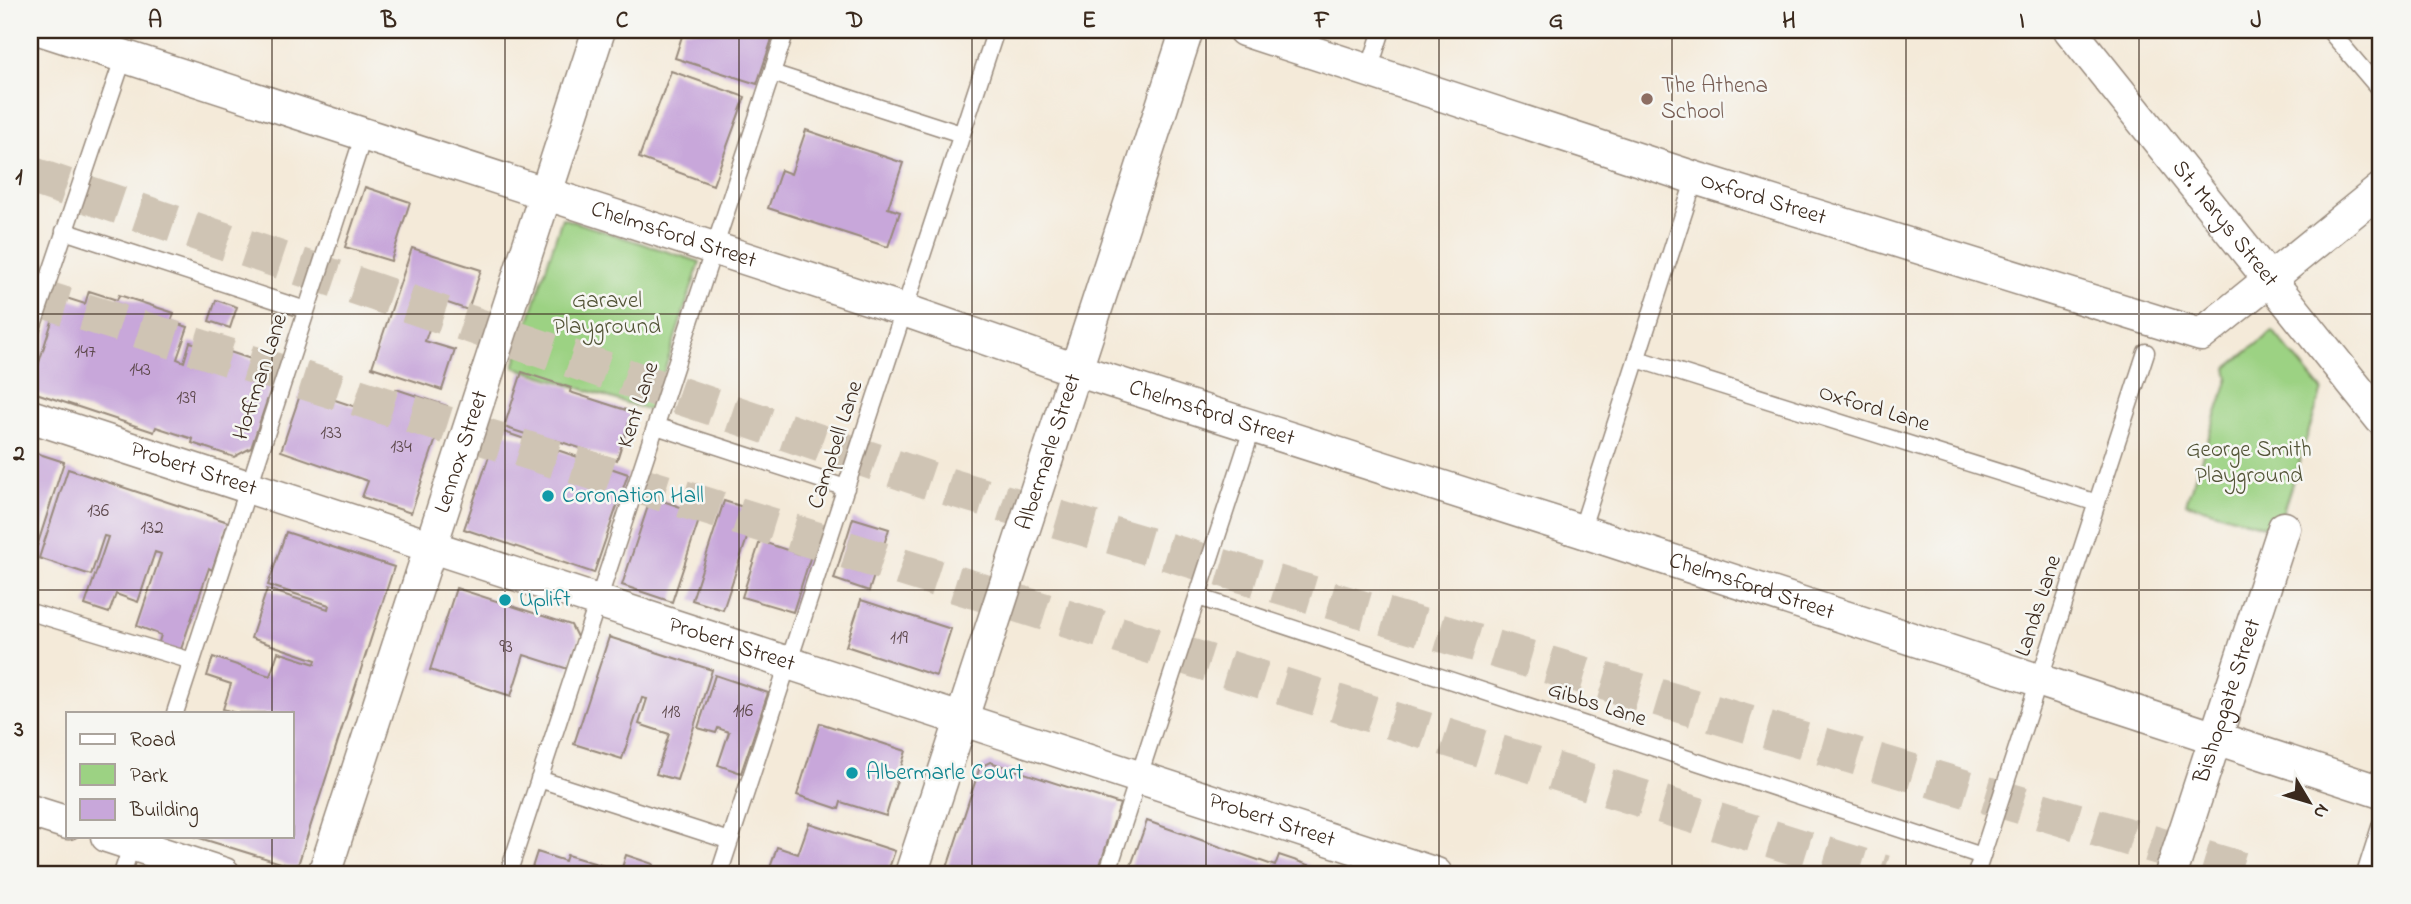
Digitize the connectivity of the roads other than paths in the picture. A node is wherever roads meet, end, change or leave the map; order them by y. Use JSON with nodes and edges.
{"nodes":[{"id":1,"x":43,"y":30,"type":"edge"},
{"id":2,"x":598,"y":30,"type":"edge"},
{"id":3,"x":786,"y":30,"type":"edge"},
{"id":4,"x":996,"y":30,"type":"edge"},
{"id":5,"x":1187,"y":30,"type":"edge"},
{"id":6,"x":1244,"y":30,"type":"edge"},
{"id":7,"x":1382,"y":30,"type":"edge"},
{"id":8,"x":2070,"y":30,"type":"edge"},
{"id":9,"x":2329,"y":30,"type":"edge"},
{"id":10,"x":124,"y":56,"type":"junction"},
{"id":11,"x":1368,"y":70,"type":"junction"},
{"id":12,"x":772,"y":73,"type":"junction"},
{"id":13,"x":2381,"y":91,"type":"edge"},
{"id":14,"x":364,"y":134,"type":"junction"},
{"id":15,"x":961,"y":134,"type":"junction"},
{"id":16,"x":1695,"y":178,"type":"junction"},
{"id":17,"x":2381,"y":189,"type":"edge"},
{"id":18,"x":545,"y":193,"type":"junction"},
{"id":19,"x":64,"y":231,"type":"junction"},
{"id":20,"x":714,"y":248,"type":"junction"},
{"id":21,"x":2270,"y":280,"type":"junction"},
{"id":22,"x":306,"y":310,"type":"junction"},
{"id":23,"x":904,"y":310,"type":"junction"},
{"id":24,"x":30,"y":334,"type":"edge"},
{"id":25,"x":2146,"y":352,"type":"dead end"},
{"id":26,"x":1637,"y":359,"type":"junction"},
{"id":27,"x":1076,"y":370,"type":"junction"},
{"id":28,"x":30,"y":416,"type":"edge"},
{"id":29,"x":2381,"y":419,"type":"edge"},
{"id":30,"x":656,"y":426,"type":"junction"},
{"id":31,"x":1253,"y":426,"type":"junction"},
{"id":32,"x":248,"y":487,"type":"junction"},
{"id":33,"x":846,"y":488,"type":"junction"},
{"id":34,"x":2097,"y":503,"type":"junction"},
{"id":35,"x":2284,"y":528,"type":"dead end"},
{"id":36,"x":1581,"y":531,"type":"junction"},
{"id":37,"x":430,"y":547,"type":"junction"},
{"id":38,"x":1198,"y":597,"type":"junction"},
{"id":39,"x":598,"y":601,"type":"junction"},
{"id":40,"x":30,"y":612,"type":"edge"},
{"id":41,"x":192,"y":661,"type":"junction"},
{"id":42,"x":788,"y":663,"type":"junction"},
{"id":43,"x":2039,"y":680,"type":"junction"},
{"id":44,"x":175,"y":712,"type":"edge"},
{"id":45,"x":961,"y":720,"type":"junction"},
{"id":46,"x":2215,"y":737,"type":"junction"},
{"id":47,"x":1139,"y":777,"type":"junction"},
{"id":48,"x":539,"y":779,"type":"junction"},
{"id":49,"x":2381,"y":792,"type":"edge"},
{"id":50,"x":30,"y":811,"type":"edge"},
{"id":51,"x":66,"y":823,"type":"edge"},
{"id":52,"x":2381,"y":824,"type":"edge"},
{"id":53,"x":125,"y":838,"type":"edge"},
{"id":54,"x":730,"y":841,"type":"junction"},
{"id":55,"x":1982,"y":856,"type":"junction"},
{"id":56,"x":122,"y":874,"type":"edge"},
{"id":57,"x":224,"y":874,"type":"edge"},
{"id":58,"x":324,"y":874,"type":"edge"},
{"id":59,"x":508,"y":874,"type":"edge"},
{"id":60,"x":719,"y":874,"type":"edge"},
{"id":61,"x":911,"y":874,"type":"edge"},
{"id":62,"x":1107,"y":874,"type":"edge"},
{"id":63,"x":1436,"y":874,"type":"edge"},
{"id":64,"x":1976,"y":874,"type":"edge"},
{"id":65,"x":2171,"y":874,"type":"edge"},
{"id":66,"x":2365,"y":874,"type":"edge"}],
"edges":[{"from":1,"to":10,"type":"street","name":"Chelmsford Street"},
{"from":2,"to":18,"type":"street","name":"Lennox Street"},
{"from":3,"to":12,"type":"lane","name":"Kent Lane"},
{"from":4,"to":15,"type":"lane","name":"Campbell Lane"},
{"from":5,"to":27,"type":"street","name":"Albermarle Street"},
{"from":6,"to":11,"type":"street","name":"Oxford Street"},
{"from":7,"to":11,"type":"lane"},
{"from":8,"to":21,"type":"street","name":"St. Marys Street"},
{"from":9,"to":13,"type":"lane"},
{"from":10,"to":14,"type":"street","name":"Chelmsford Street"},
{"from":10,"to":19,"type":"lane"},
{"from":11,"to":16,"type":"street","name":"Oxford Street"},
{"from":12,"to":15,"type":"lane"},
{"from":12,"to":20,"type":"lane","name":"Kent Lane"},
{"from":14,"to":18,"type":"street","name":"Chelmsford Street"},
{"from":14,"to":22,"type":"lane","name":"Hoffman Lane"},
{"from":15,"to":23,"type":"lane","name":"Campbell Lane"},
{"from":16,"to":21,"type":"street","name":"Oxford Street"},
{"from":16,"to":26,"type":"lane"},
{"from":17,"to":21,"type":"street"},
{"from":18,"to":20,"type":"street","name":"Chelmsford Street"},
{"from":18,"to":37,"type":"street","name":"Lennox Street"},
{"from":19,"to":22,"type":"lane"},
{"from":19,"to":24,"type":"lane"},
{"from":20,"to":23,"type":"street","name":"Chelmsford Street"},
{"from":20,"to":30,"type":"lane","name":"Kent Lane"},
{"from":21,"to":29,"type":"street","name":"St. Marys Street"},
{"from":22,"to":32,"type":"lane","name":"Hoffman Lane"},
{"from":23,"to":27,"type":"street","name":"Chelmsford Street"},
{"from":23,"to":33,"type":"lane","name":"Campbell Lane"},
{"from":25,"to":34,"type":"lane","name":"Lands Lane"},
{"from":26,"to":34,"type":"lane","name":"Oxford Lane"},
{"from":26,"to":36,"type":"lane"},
{"from":27,"to":31,"type":"street","name":"Chelmsford Street"},
{"from":27,"to":45,"type":"street","name":"Albermarle Street"},
{"from":28,"to":32,"type":"street","name":"Probert Street"},
{"from":30,"to":33,"type":"lane"},
{"from":30,"to":39,"type":"lane","name":"Kent Lane"},
{"from":31,"to":36,"type":"street","name":"Chelmsford Street"},
{"from":31,"to":38,"type":"lane"},
{"from":32,"to":37,"type":"street","name":"Probert Street"},
{"from":32,"to":41,"type":"lane","name":"Hoffman Lane"},
{"from":33,"to":42,"type":"lane","name":"Campbell Lane"},
{"from":34,"to":43,"type":"lane","name":"Lands Lane"},
{"from":35,"to":46,"type":"street","name":"Bishopgate Street"},
{"from":36,"to":43,"type":"street","name":"Chelmsford Street"},
{"from":37,"to":39,"type":"street","name":"Probert Street"},
{"from":37,"to":58,"type":"street","name":"Lennox Street"},
{"from":38,"to":47,"type":"lane"},
{"from":38,"to":55,"type":"lane","name":"Gibbs Lane"},
{"from":39,"to":42,"type":"street","name":"Probert Street"},
{"from":39,"to":48,"type":"lane","name":"Kent Lane"},
{"from":40,"to":41,"type":"lane"},
{"from":41,"to":44,"type":"lane","name":"Hoffman Lane"},
{"from":42,"to":45,"type":"street","name":"Probert Street"},
{"from":42,"to":54,"type":"lane","name":"Campbell Lane"},
{"from":43,"to":46,"type":"street","name":"Chelmsford Street"},
{"from":43,"to":55,"type":"lane","name":"Lands Lane"},
{"from":45,"to":47,"type":"street","name":"Probert Street"},
{"from":45,"to":61,"type":"street","name":"Albermarle Street"},
{"from":46,"to":49,"type":"street","name":"Chelmsford Street"},
{"from":46,"to":65,"type":"street","name":"Bishopgate Street"},
{"from":47,"to":62,"type":"lane"},
{"from":47,"to":63,"type":"street","name":"Probert Street"},
{"from":48,"to":54,"type":"lane"},
{"from":48,"to":59,"type":"lane","name":"Kent Lane"},
{"from":50,"to":51,"type":"street"},
{"from":52,"to":66,"type":"lane"},
{"from":53,"to":56,"type":"lane"},
{"from":53,"to":57,"type":"street"},
{"from":54,"to":60,"type":"lane","name":"Campbell Lane"},
{"from":55,"to":64,"type":"lane","name":"Lands Lane"}]}
